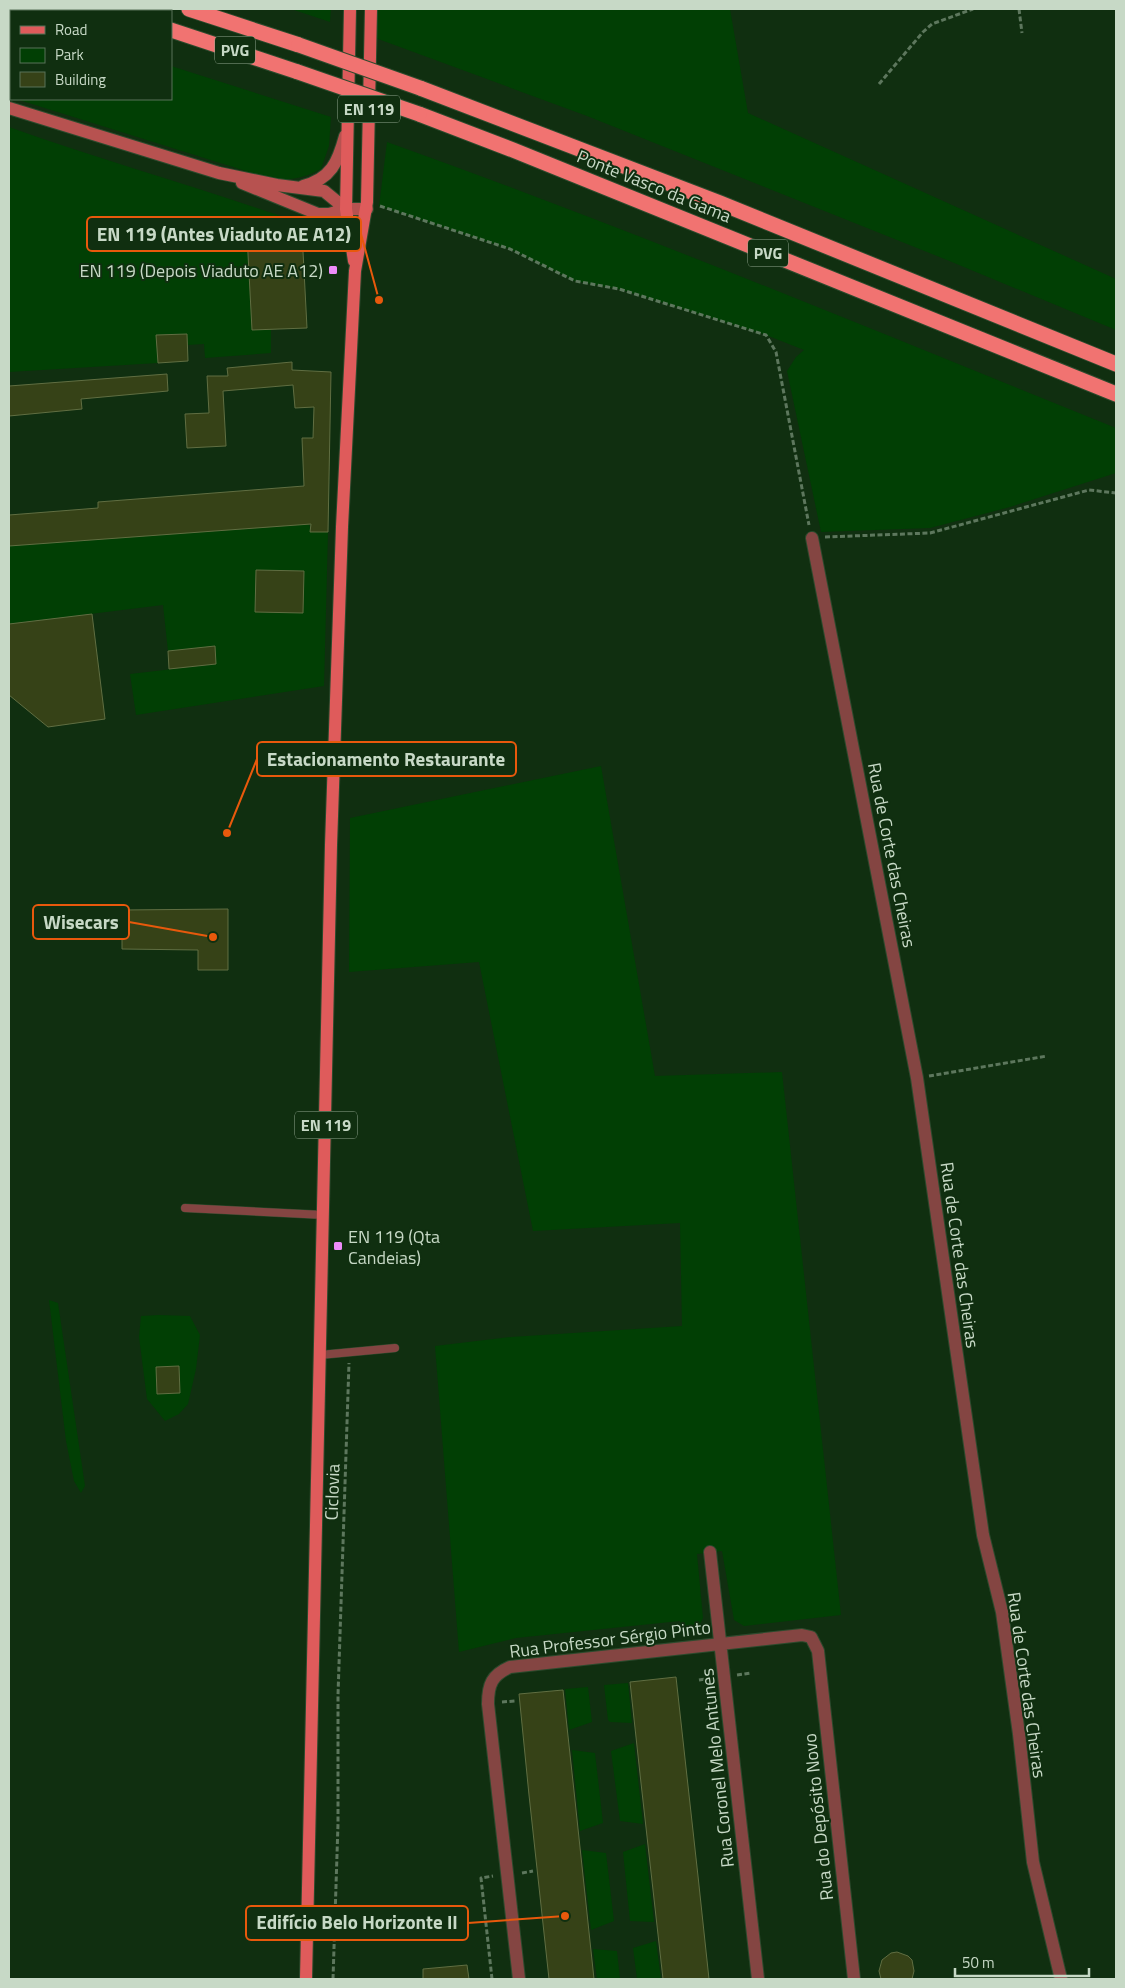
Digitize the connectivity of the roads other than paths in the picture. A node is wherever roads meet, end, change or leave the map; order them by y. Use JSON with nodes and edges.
{"nodes":[{"id":1,"x":189,"y":9,"type":"edge"},
{"id":2,"x":350,"y":9,"type":"edge"},
{"id":3,"x":371,"y":9,"type":"edge"},
{"id":4,"x":172,"y":30,"type":"edge"},
{"id":5,"x":9,"y":108,"type":"edge"},
{"id":6,"x":348,"y":126,"type":"junction"},
{"id":7,"x":219,"y":173,"type":"junction"},
{"id":8,"x":289,"y":186,"type":"junction"},
{"id":9,"x":367,"y":205,"type":"junction"},
{"id":10,"x":346,"y":209,"type":"junction"},
{"id":11,"x":355,"y":271,"type":"junction"},
{"id":12,"x":1116,"y":364,"type":"edge"},
{"id":13,"x":1116,"y":394,"type":"edge"},
{"id":14,"x":812,"y":538,"type":"road end"},
{"id":15,"x":185,"y":1208,"type":"dead end"},
{"id":16,"x":324,"y":1215,"type":"junction"},
{"id":17,"x":395,"y":1348,"type":"dead end"},
{"id":18,"x":320,"y":1356,"type":"junction"},
{"id":19,"x":710,"y":1552,"type":"dead end"},
{"id":20,"x":721,"y":1643,"type":"junction"},
{"id":21,"x":818,"y":1651,"type":"joint"},
{"id":22,"x":306,"y":1979,"type":"edge"},
{"id":23,"x":518,"y":1979,"type":"edge"},
{"id":24,"x":758,"y":1979,"type":"edge"},
{"id":25,"x":854,"y":1979,"type":"edge"},
{"id":26,"x":1061,"y":1979,"type":"edge"}],
"edges":[{"from":1,"to":12,"type":"highway","name":"Ponte Vasco da Gama","number":"PVG","bridge":true},
{"from":2,"to":6,"type":"main road","number":"EN 119"},
{"from":3,"to":9,"type":"main road","number":"EN 119"},
{"from":4,"to":13,"type":"highway","name":"Ponte Vasco da Gama","number":"PVG","bridge":true},
{"from":5,"to":7,"type":"main road"},
{"from":6,"to":8,"type":"main road"},
{"from":6,"to":10,"type":"main road","number":"EN 119"},
{"from":7,"to":8,"type":"main road"},
{"from":7,"to":10,"type":"main road"},
{"from":8,"to":10,"type":"main road"},
{"from":9,"to":10,"type":"main road"},
{"from":9,"to":11,"type":"main road","number":"EN 119"},
{"from":10,"to":11,"type":"main road","number":"EN 119"},
{"from":11,"to":16,"type":"main road","number":"EN 119"},
{"from":14,"to":26,"type":"street","name":"Rua de Corte das Cheiras"},
{"from":15,"to":16,"type":"lane"},
{"from":16,"to":18,"type":"main road","number":"EN 119"},
{"from":17,"to":18,"type":"lane"},
{"from":18,"to":22,"type":"main road","number":"EN 119"},
{"from":19,"to":20,"type":"street","name":"Rua Coronel Melo Antunes"},
{"from":20,"to":21,"type":"street","name":"Rua Professor Sérgio Pinto"},
{"from":20,"to":23,"type":"street","name":"Rua Professor Sérgio Pinto"},
{"from":20,"to":24,"type":"street","name":"Rua Coronel Melo Antunes"},
{"from":21,"to":25,"type":"street","name":"Rua do Depósito Novo"}]}
